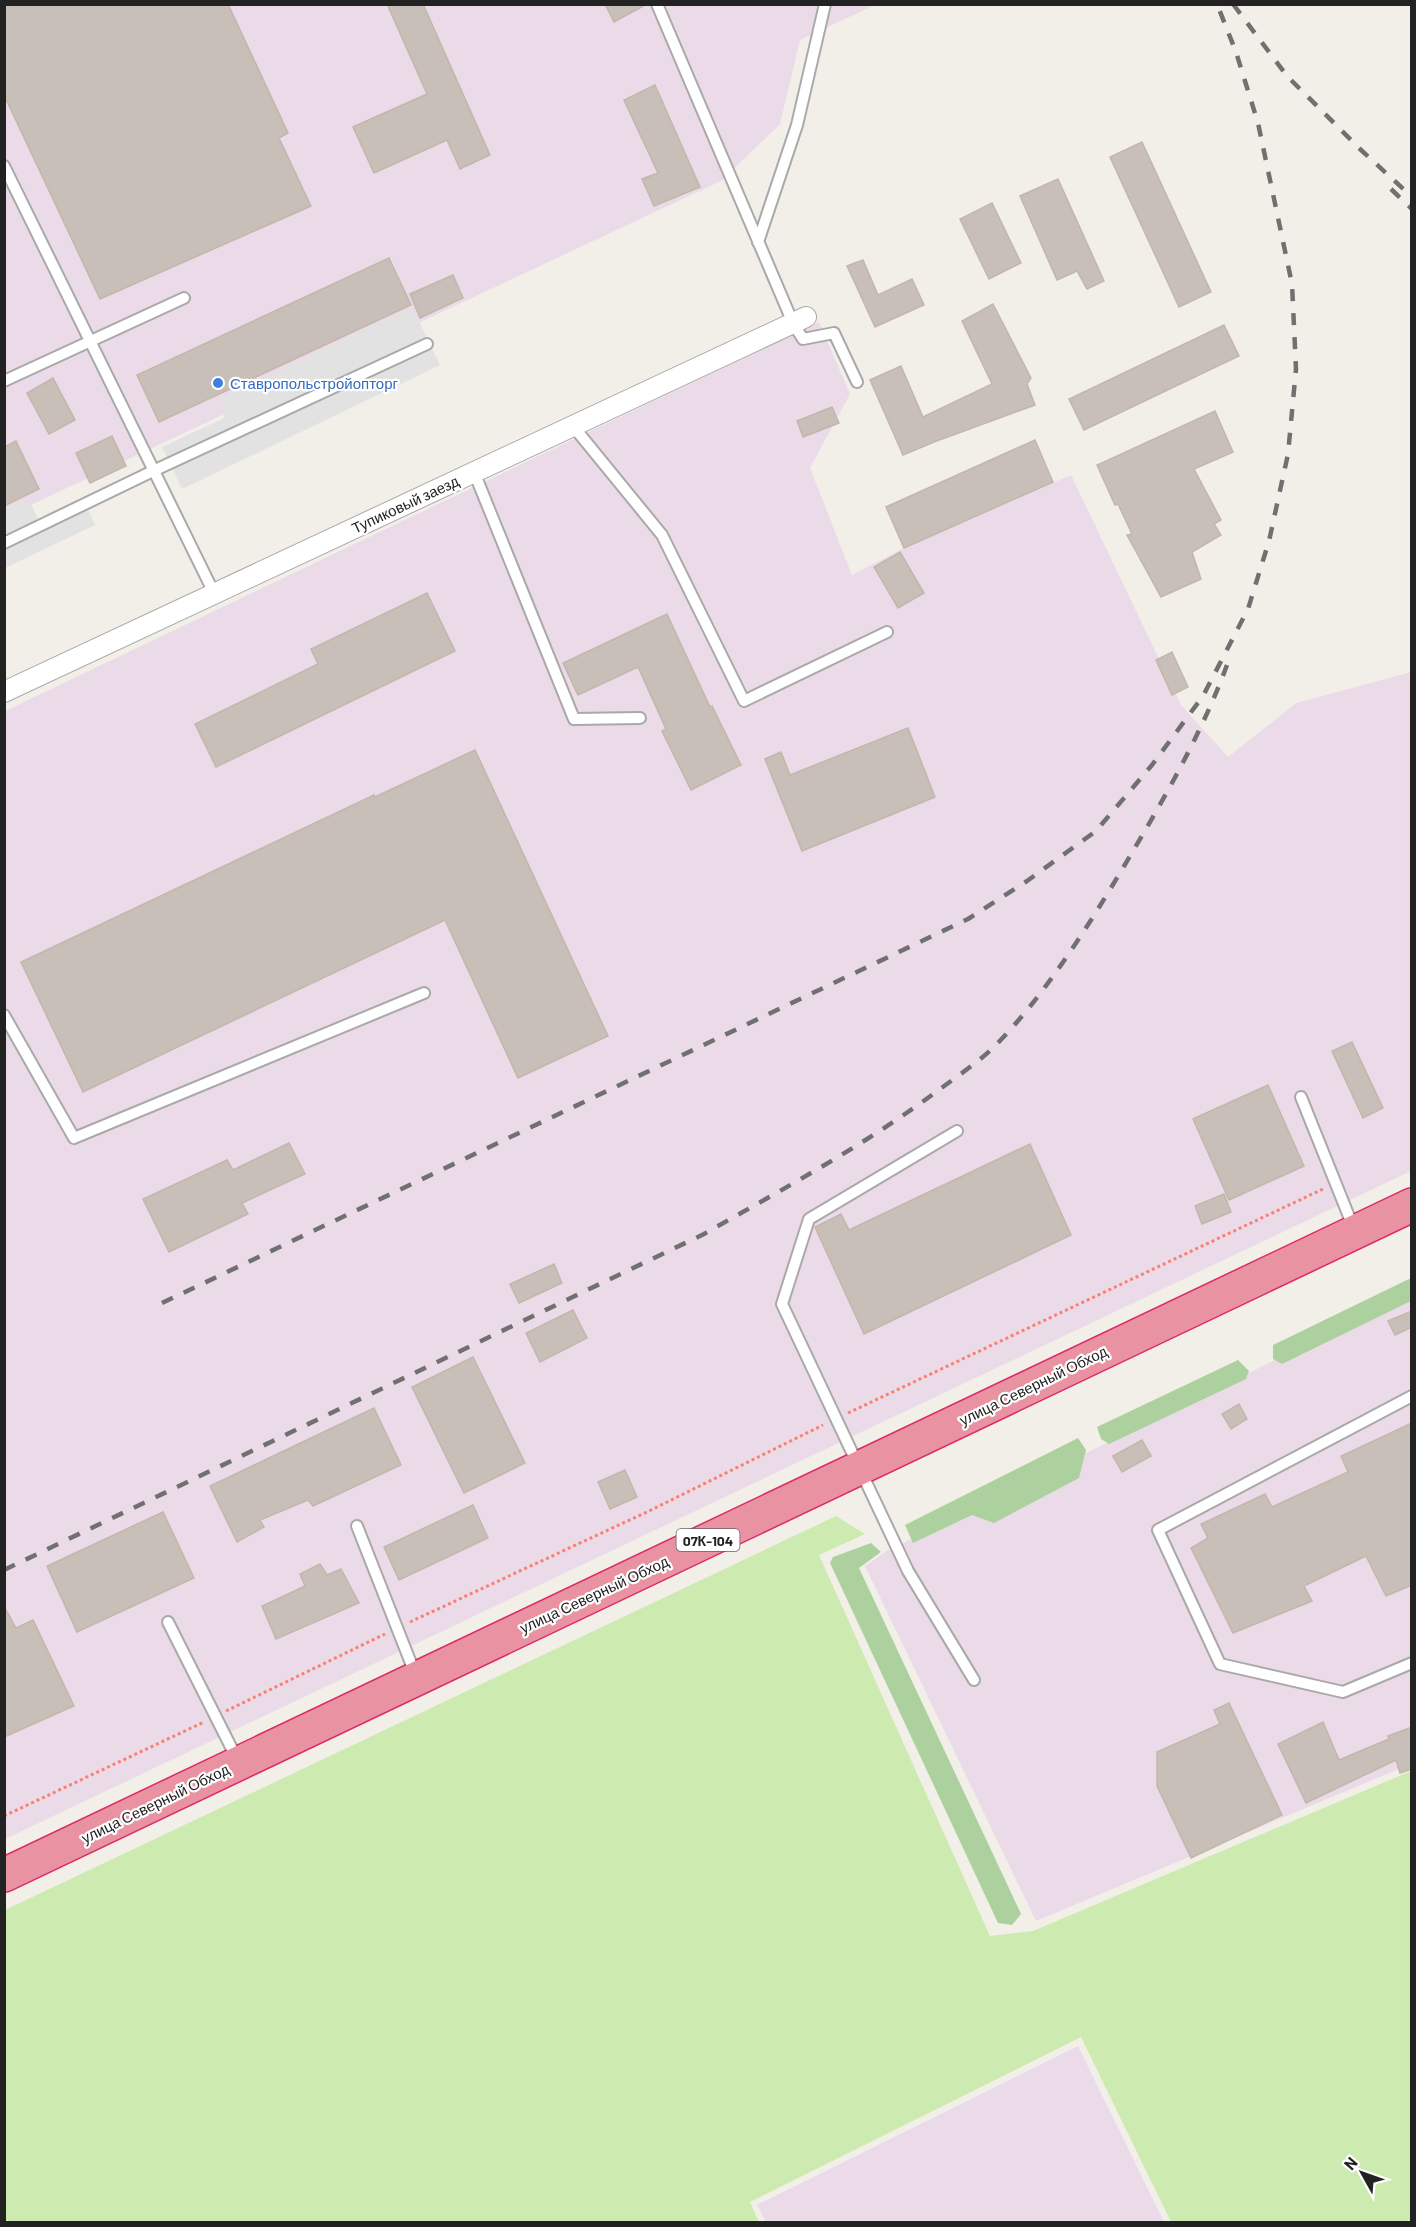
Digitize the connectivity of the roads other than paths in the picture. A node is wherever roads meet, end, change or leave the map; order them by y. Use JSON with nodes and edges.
{"nodes":[{"id":1,"x":657,"y":4,"type":"edge"},
{"id":2,"x":825,"y":4,"type":"edge"},
{"id":3,"x":4,"y":166,"type":"edge"},
{"id":4,"x":758,"y":242,"type":"junction"},
{"id":5,"x":184,"y":298,"type":"dead end"},
{"id":6,"x":799,"y":320,"type":"junction"},
{"id":7,"x":90,"y":342,"type":"junction"},
{"id":8,"x":427,"y":344,"type":"dead end"},
{"id":9,"x":4,"y":381,"type":"edge"},
{"id":10,"x":856,"y":382,"type":"dead end"},
{"id":11,"x":573,"y":426,"type":"junction"},
{"id":12,"x":153,"y":471,"type":"junction"},
{"id":13,"x":474,"y":472,"type":"junction"},
{"id":14,"x":4,"y":543,"type":"edge"},
{"id":15,"x":214,"y":593,"type":"junction"},
{"id":16,"x":887,"y":632,"type":"dead end"},
{"id":17,"x":4,"y":692,"type":"edge"},
{"id":18,"x":640,"y":718,"type":"dead end"},
{"id":19,"x":424,"y":993,"type":"dead end"},
{"id":20,"x":4,"y":1015,"type":"edge"},
{"id":21,"x":1301,"y":1097,"type":"dead end"},
{"id":22,"x":957,"y":1131,"type":"dead end"},
{"id":23,"x":1412,"y":1205,"type":"edge"},
{"id":24,"x":1355,"y":1232,"type":"junction"},
{"id":25,"x":1412,"y":1396,"type":"edge"},
{"id":26,"x":861,"y":1468,"type":"junction"},
{"id":27,"x":357,"y":1526,"type":"dead end"},
{"id":28,"x":168,"y":1622,"type":"dead end"},
{"id":29,"x":1412,"y":1663,"type":"edge"},
{"id":30,"x":417,"y":1678,"type":"junction"},
{"id":31,"x":974,"y":1680,"type":"dead end"},
{"id":32,"x":239,"y":1762,"type":"junction"},
{"id":33,"x":4,"y":1875,"type":"edge"}],
"edges":[{"from":1,"to":4,"type":"lane"},
{"from":2,"to":4,"type":"lane"},
{"from":3,"to":7,"type":"lane"},
{"from":4,"to":6,"type":"lane"},
{"from":5,"to":7,"type":"lane"},
{"from":6,"to":10,"type":"lane"},
{"from":6,"to":11,"type":"street","name":"Тупиковый заезд"},
{"from":7,"to":9,"type":"lane"},
{"from":7,"to":12,"type":"lane"},
{"from":8,"to":12,"type":"lane"},
{"from":11,"to":13,"type":"street","name":"Тупиковый заезд"},
{"from":11,"to":16,"type":"lane"},
{"from":12,"to":14,"type":"lane"},
{"from":12,"to":15,"type":"lane"},
{"from":13,"to":15,"type":"street","name":"Тупиковый заезд"},
{"from":13,"to":18,"type":"lane"},
{"from":15,"to":17,"type":"street","name":"Тупиковый заезд"},
{"from":19,"to":20,"type":"lane"},
{"from":21,"to":24,"type":"lane"},
{"from":22,"to":26,"type":"lane"},
{"from":23,"to":24,"type":"highway","name":"улица Северный Обход","number":"07К-104"},
{"from":24,"to":26,"type":"highway","name":"улица Северный Обход","number":"07К-104"},
{"from":25,"to":29,"type":"lane"},
{"from":26,"to":30,"type":"highway","name":"улица Северный Обход","number":"07К-104"},
{"from":26,"to":31,"type":"lane"},
{"from":27,"to":30,"type":"lane"},
{"from":28,"to":32,"type":"lane"},
{"from":30,"to":32,"type":"highway","name":"улица Северный Обход","number":"07К-104"},
{"from":32,"to":33,"type":"highway","name":"улица Северный Обход","number":"07К-104"}]}
